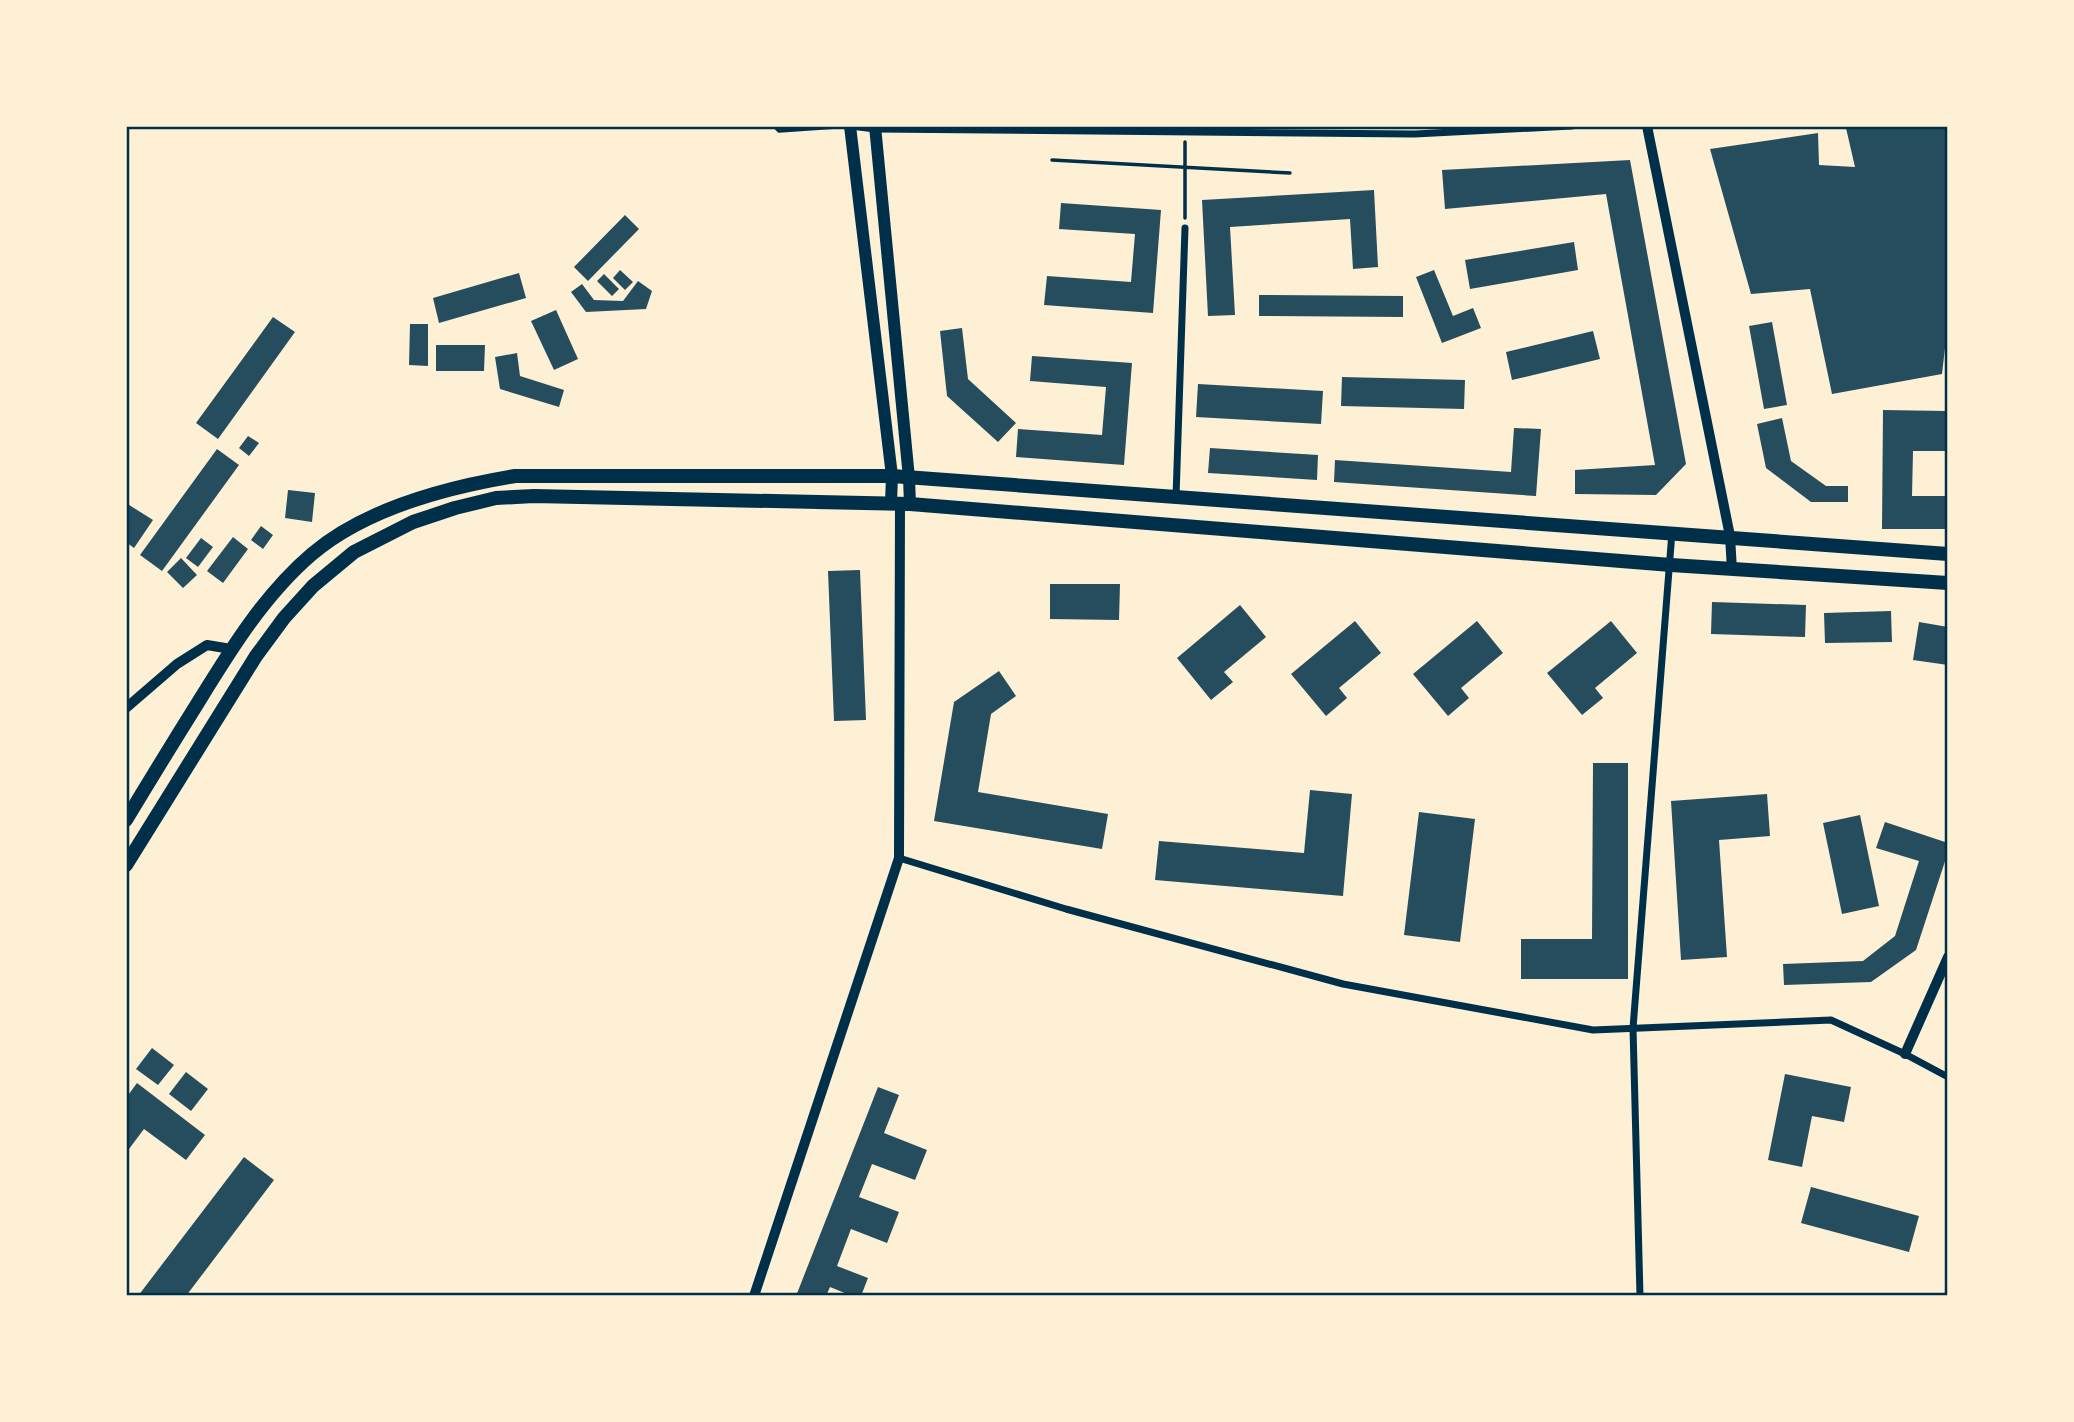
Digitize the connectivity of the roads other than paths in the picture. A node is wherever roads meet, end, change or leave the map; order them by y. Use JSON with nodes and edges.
{"nodes":[{"id":1,"x":849,"y":126,"type":"edge"},
{"id":2,"x":1572,"y":126,"type":"edge"},
{"id":3,"x":1647,"y":126,"type":"edge"},
{"id":4,"x":875,"y":128,"type":"edge"},
{"id":5,"x":1185,"y":228,"type":"road end"},
{"id":6,"x":892,"y":476,"type":"junction"},
{"id":7,"x":909,"y":478,"type":"junction"},
{"id":8,"x":1176,"y":497,"type":"junction"},
{"id":9,"x":900,"y":504,"type":"junction"},
{"id":10,"x":1672,"y":532,"type":"junction"},
{"id":11,"x":1730,"y":536,"type":"junction"},
{"id":12,"x":1948,"y":554,"type":"edge"},
{"id":13,"x":1671,"y":565,"type":"junction"},
{"id":14,"x":1732,"y":570,"type":"junction"},
{"id":15,"x":1948,"y":583,"type":"edge"},
{"id":16,"x":231,"y":649,"type":"junction"},
{"id":17,"x":126,"y":708,"type":"edge"},
{"id":18,"x":126,"y":820,"type":"edge"},
{"id":19,"x":900,"y":858,"type":"junction"},
{"id":20,"x":126,"y":865,"type":"edge"},
{"id":21,"x":1948,"y":957,"type":"edge"},
{"id":22,"x":1633,"y":1028,"type":"junction"},
{"id":23,"x":1905,"y":1054,"type":"junction"},
{"id":24,"x":1948,"y":1077,"type":"edge"},
{"id":25,"x":754,"y":1296,"type":"edge"},
{"id":26,"x":1640,"y":1296,"type":"edge"}],
"edges":[{"from":1,"to":4,"type":"street"},
{"from":1,"to":6,"type":"main road"},
{"from":2,"to":4,"type":"street"},
{"from":3,"to":11,"type":"street"},
{"from":4,"to":7,"type":"main road"},
{"from":5,"to":8,"type":"street"},
{"from":6,"to":7,"type":"highway"},
{"from":6,"to":9,"type":"main road"},
{"from":6,"to":16,"type":"highway"},
{"from":7,"to":8,"type":"highway"},
{"from":7,"to":9,"type":"main road"},
{"from":8,"to":10,"type":"highway"},
{"from":9,"to":13,"type":"highway"},
{"from":9,"to":19,"type":"street"},
{"from":9,"to":20,"type":"highway"},
{"from":10,"to":11,"type":"highway"},
{"from":10,"to":13,"type":"street"},
{"from":11,"to":12,"type":"highway"},
{"from":11,"to":14,"type":"street"},
{"from":13,"to":14,"type":"highway"},
{"from":13,"to":22,"type":"street"},
{"from":14,"to":15,"type":"highway"},
{"from":16,"to":17,"type":"street"},
{"from":16,"to":18,"type":"highway"},
{"from":19,"to":22,"type":"street"},
{"from":19,"to":25,"type":"street"},
{"from":21,"to":23,"type":"street"},
{"from":22,"to":23,"type":"street"},
{"from":22,"to":26,"type":"street"},
{"from":23,"to":24,"type":"street"}]}
